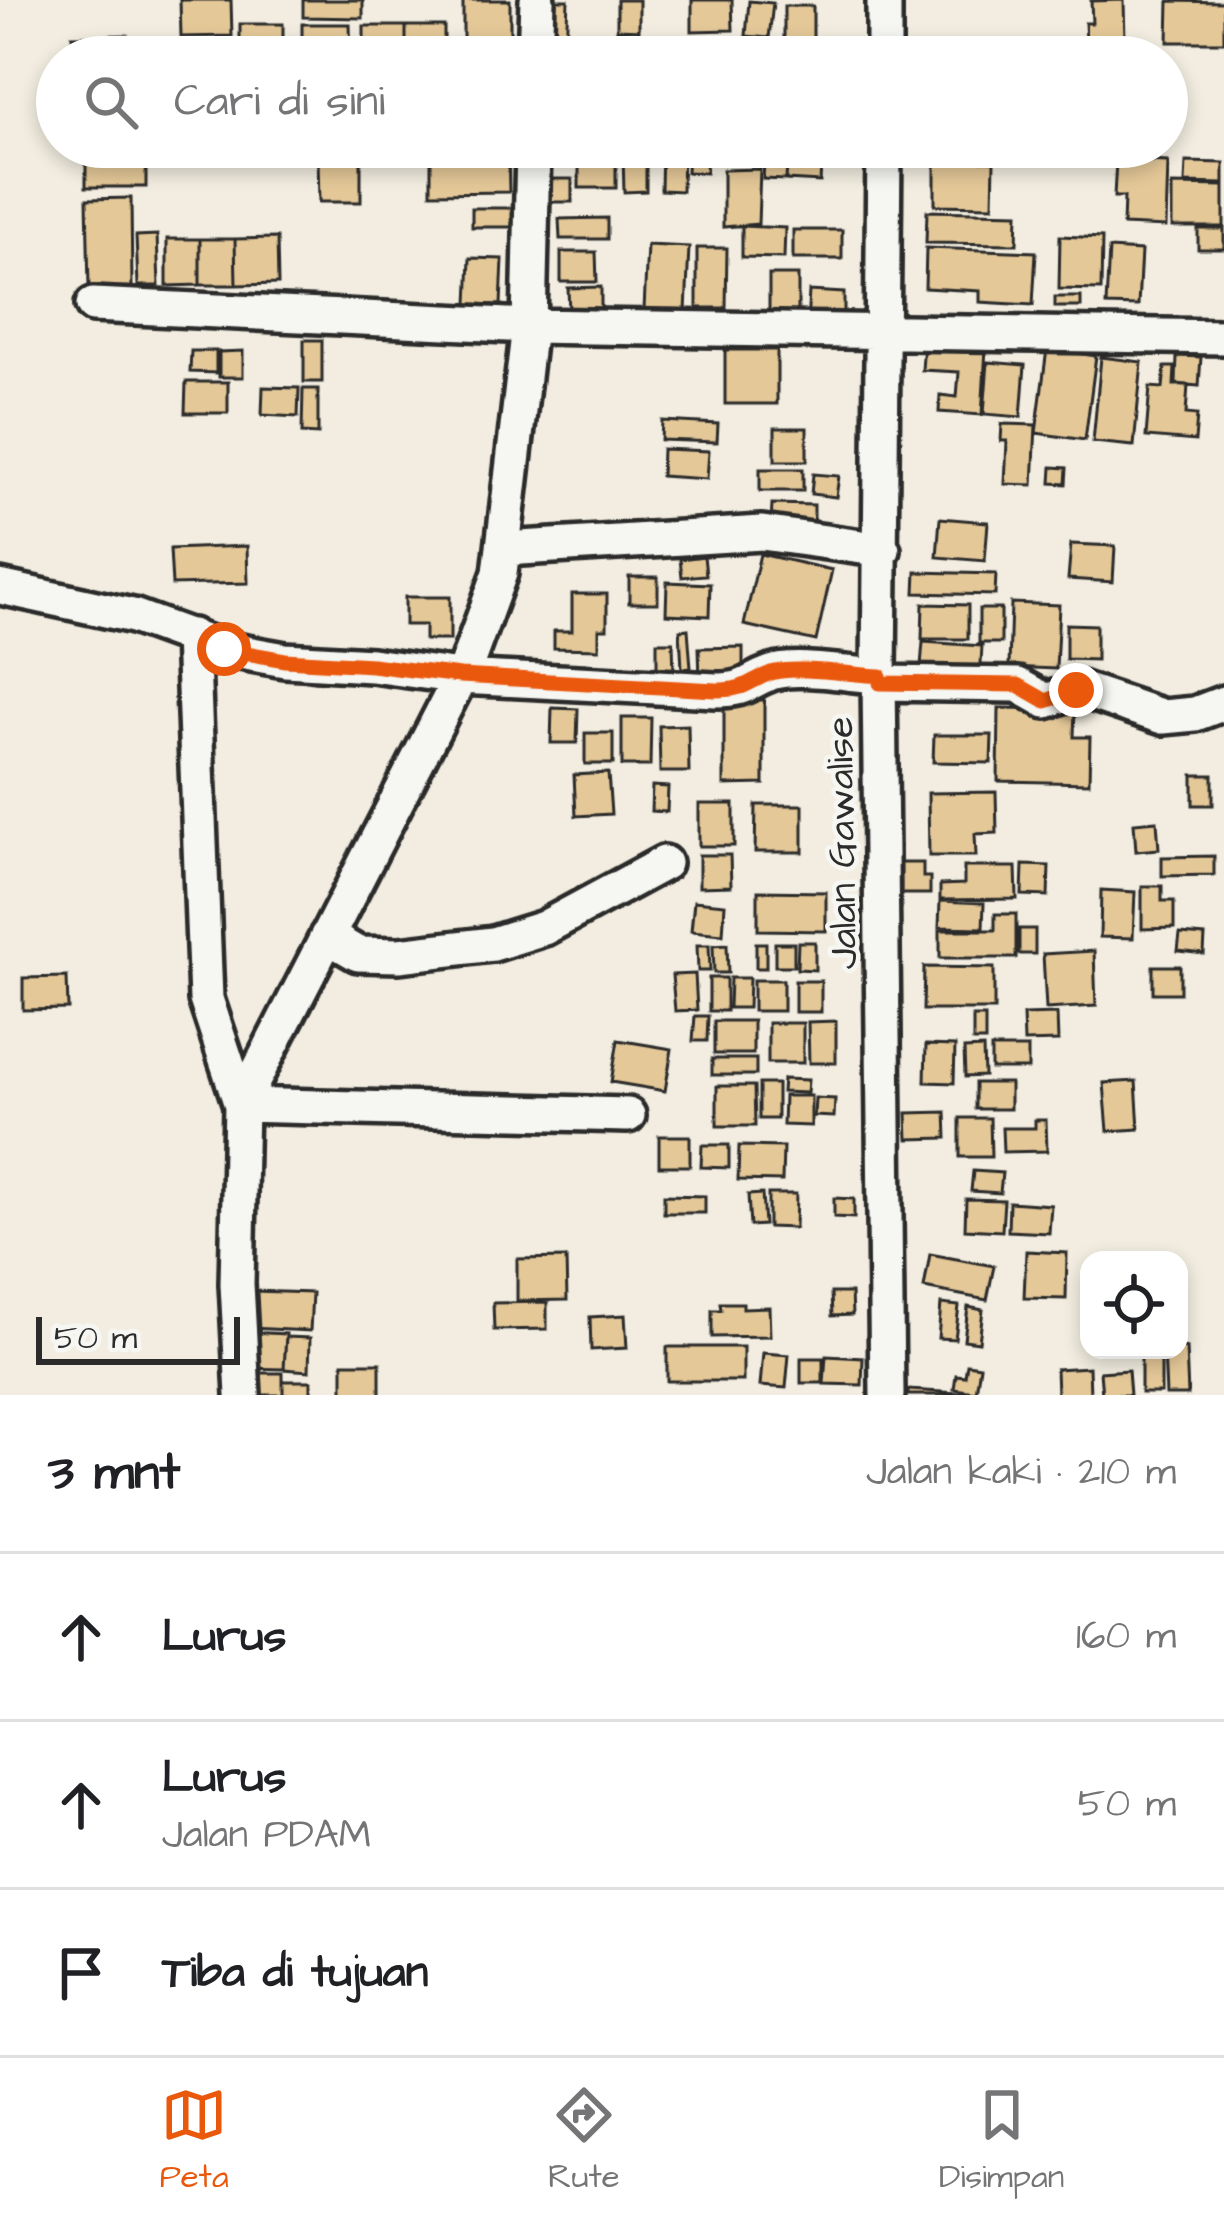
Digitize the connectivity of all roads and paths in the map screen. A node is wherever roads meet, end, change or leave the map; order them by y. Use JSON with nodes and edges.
{"nodes":[{"id":1,"x":537,"y":0,"type":"edge"},
{"id":2,"x":884,"y":0,"type":"edge"},
{"id":3,"x":536,"y":36,"type":"edge"},
{"id":4,"x":884,"y":36,"type":"edge"},
{"id":5,"x":533,"y":168,"type":"edge"},
{"id":6,"x":884,"y":168,"type":"edge"},
{"id":7,"x":93,"y":304,"type":"dead end"},
{"id":8,"x":529,"y":326,"type":"junction"},
{"id":9,"x":884,"y":333,"type":"junction"},
{"id":10,"x":1224,"y":337,"type":"edge"},
{"id":11,"x":505,"y":549,"type":"junction"},
{"id":12,"x":883,"y":550,"type":"junction"},
{"id":13,"x":0,"y":587,"type":"edge"},
{"id":14,"x":193,"y":636,"type":"junction"},
{"id":15,"x":460,"y":676,"type":"junction"},
{"id":16,"x":880,"y":680,"type":"junction"},
{"id":17,"x":1224,"y":703,"type":"edge"},
{"id":18,"x":664,"y":863,"type":"dead end"},
{"id":19,"x":327,"y":936,"type":"junction"},
{"id":20,"x":241,"y":1106,"type":"junction"},
{"id":21,"x":628,"y":1114,"type":"dead end"},
{"id":22,"x":243,"y":1395,"type":"edge"},
{"id":23,"x":887,"y":1395,"type":"edge"}],
"edges":[{"from":1,"to":3,"type":"street"},
{"from":2,"to":4,"type":"street"},
{"from":5,"to":8,"type":"street"},
{"from":6,"to":9,"type":"street","name":"Jalan Gawalise"},
{"from":7,"to":8,"type":"street"},
{"from":8,"to":9,"type":"street"},
{"from":8,"to":11,"type":"street"},
{"from":9,"to":10,"type":"street"},
{"from":9,"to":12,"type":"street","name":"Jalan Gawalise"},
{"from":11,"to":12,"type":"street"},
{"from":11,"to":15,"type":"street"},
{"from":12,"to":16,"type":"street","name":"Jalan Gawalise"},
{"from":13,"to":14,"type":"street"},
{"from":14,"to":15,"type":"street"},
{"from":14,"to":20,"type":"street"},
{"from":15,"to":16,"type":"street"},
{"from":15,"to":19,"type":"street"},
{"from":16,"to":17,"type":"street"},
{"from":16,"to":23,"type":"street","name":"Jalan Gawalise"},
{"from":18,"to":19,"type":"street"},
{"from":19,"to":20,"type":"street"},
{"from":20,"to":21,"type":"street"},
{"from":20,"to":22,"type":"street"}]}
